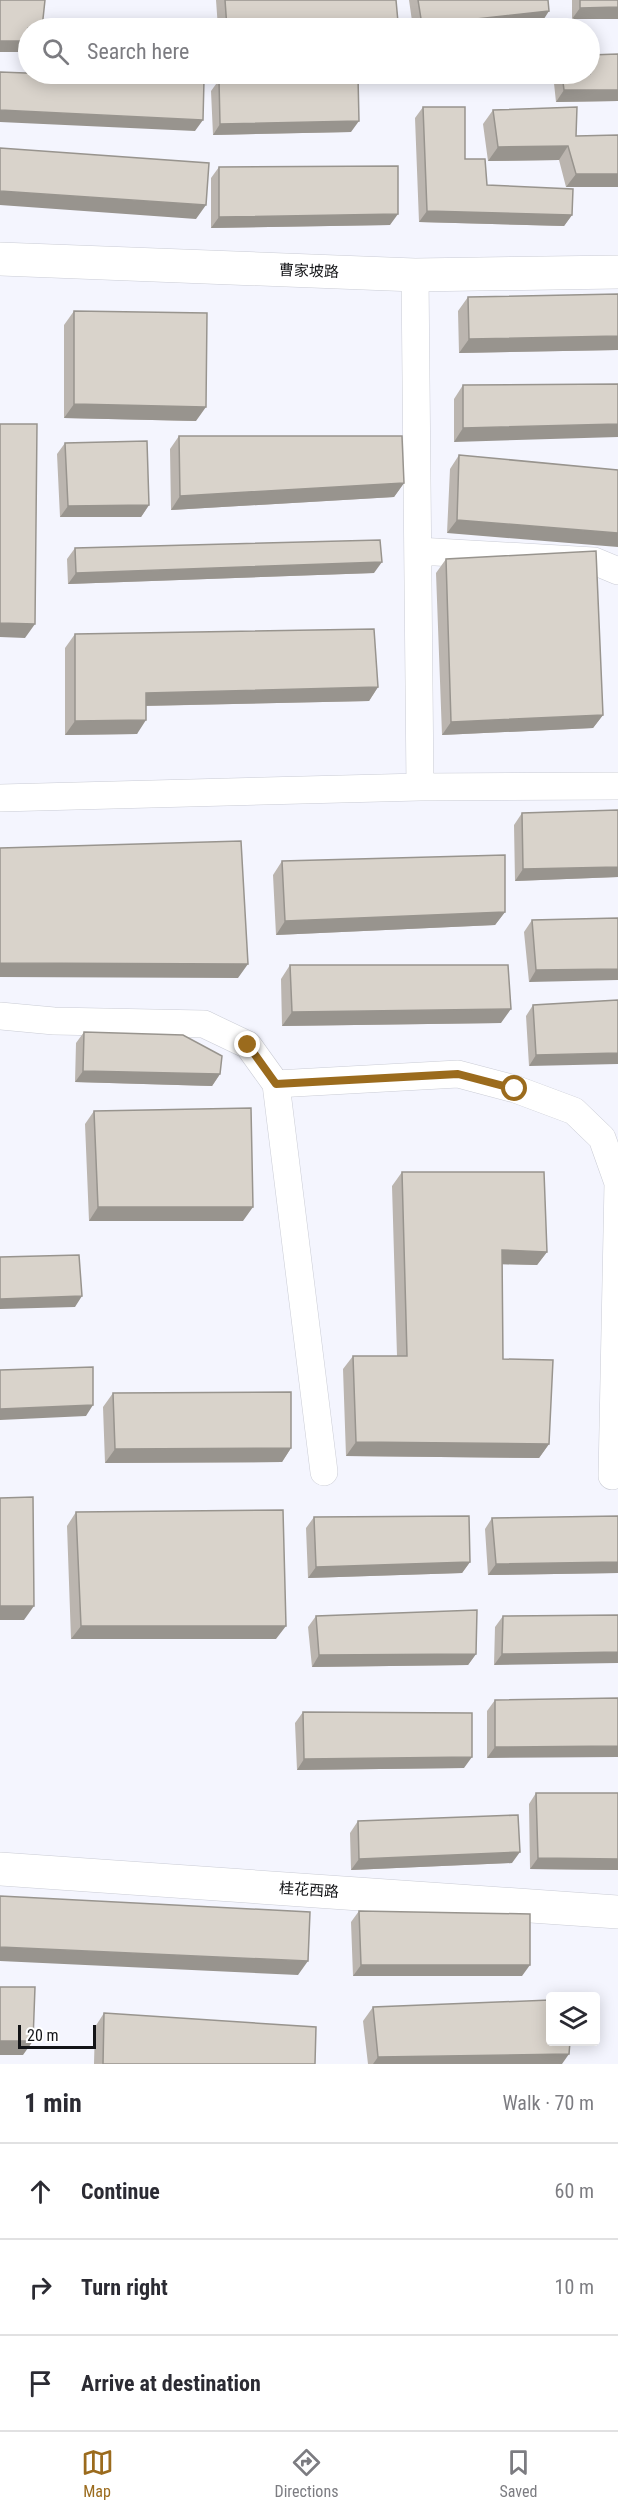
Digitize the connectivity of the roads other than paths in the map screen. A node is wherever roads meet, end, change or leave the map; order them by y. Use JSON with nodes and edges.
{"nodes":[{"id":1,"x":0,"y":259,"type":"edge"},
{"id":2,"x":618,"y":272,"type":"edge"},
{"id":3,"x":416,"y":275,"type":"junction"},
{"id":4,"x":418,"y":551,"type":"junction"},
{"id":5,"x":618,"y":571,"type":"edge"},
{"id":6,"x":618,"y":786,"type":"edge"},
{"id":7,"x":420,"y":788,"type":"junction"},
{"id":8,"x":0,"y":798,"type":"edge"},
{"id":9,"x":0,"y":1016,"type":"edge"},
{"id":10,"x":276,"y":1084,"type":"junction"},
{"id":11,"x":324,"y":1472,"type":"dead end"},
{"id":12,"x":612,"y":1476,"type":"dead end"},
{"id":13,"x":0,"y":1869,"type":"edge"},
{"id":14,"x":618,"y":1912,"type":"edge"}],
"edges":[{"from":1,"to":3,"type":"street","name":"曹家坡路"},
{"from":2,"to":3,"type":"street","name":"曹家坡路"},
{"from":3,"to":4,"type":"street"},
{"from":4,"to":5,"type":"street"},
{"from":4,"to":7,"type":"street"},
{"from":6,"to":7,"type":"street"},
{"from":7,"to":8,"type":"street"},
{"from":9,"to":10,"type":"street"},
{"from":10,"to":11,"type":"street"},
{"from":10,"to":12,"type":"street"},
{"from":13,"to":14,"type":"street","name":"桂花西路"}]}
